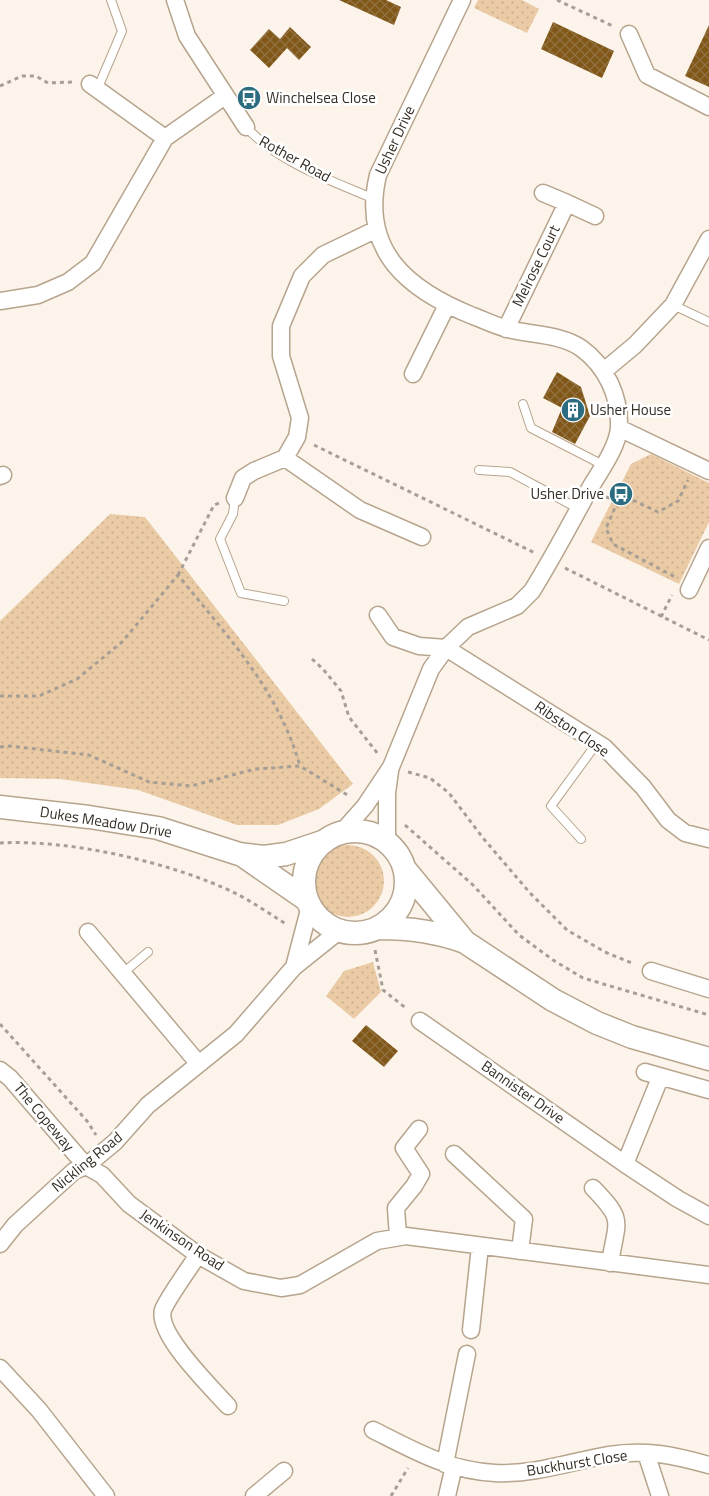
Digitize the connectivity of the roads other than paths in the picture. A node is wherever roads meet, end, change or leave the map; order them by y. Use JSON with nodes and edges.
{"nodes":[{"id":1,"x":111,"y":0,"type":"edge"},
{"id":2,"x":175,"y":0,"type":"edge"},
{"id":3,"x":462,"y":0,"type":"edge"},
{"id":4,"x":629,"y":34,"type":"road end"},
{"id":5,"x":94,"y":87,"type":"joint"},
{"id":6,"x":225,"y":96,"type":"junction"},
{"id":7,"x":709,"y":107,"type":"edge"},
{"id":8,"x":246,"y":127,"type":"joint"},
{"id":9,"x":165,"y":138,"type":"junction"},
{"id":10,"x":544,"y":193,"type":"dead end"},
{"id":11,"x":372,"y":198,"type":"junction"},
{"id":12,"x":566,"y":204,"type":"junction"},
{"id":13,"x":595,"y":216,"type":"dead end"},
{"id":14,"x":376,"y":230,"type":"junction"},
{"id":15,"x":709,"y":239,"type":"edge"},
{"id":16,"x":0,"y":302,"type":"edge"},
{"id":17,"x":447,"y":305,"type":"junction"},
{"id":18,"x":673,"y":306,"type":"junction"},
{"id":19,"x":709,"y":322,"type":"edge"},
{"id":20,"x":506,"y":329,"type":"junction"},
{"id":21,"x":604,"y":370,"type":"junction"},
{"id":22,"x":413,"y":374,"type":"dead end"},
{"id":23,"x":523,"y":404,"type":"dead end"},
{"id":24,"x":619,"y":428,"type":"junction"},
{"id":25,"x":285,"y":458,"type":"junction"},
{"id":26,"x":603,"y":465,"type":"junction"},
{"id":27,"x":478,"y":470,"type":"dead end"},
{"id":28,"x":709,"y":471,"type":"edge"},
{"id":29,"x":235,"y":498,"type":"joint"},
{"id":30,"x":579,"y":509,"type":"junction"},
{"id":31,"x":422,"y":537,"type":"dead end"},
{"id":32,"x":709,"y":548,"type":"edge"},
{"id":33,"x":690,"y":590,"type":"dead end"},
{"id":34,"x":284,"y":601,"type":"dead end"},
{"id":35,"x":378,"y":615,"type":"dead end"},
{"id":36,"x":446,"y":648,"type":"junction"},
{"id":37,"x":597,"y":743,"type":"junction"},
{"id":38,"x":391,"y":767,"type":"junction"},
{"id":39,"x":0,"y":808,"type":"edge"},
{"id":40,"x":333,"y":837,"type":"junction"},
{"id":41,"x":581,"y":839,"type":"dead end"},
{"id":42,"x":709,"y":839,"type":"edge"},
{"id":43,"x":387,"y":843,"type":"junction"},
{"id":44,"x":239,"y":854,"type":"junction"},
{"id":45,"x":404,"y":868,"type":"junction"},
{"id":46,"x":308,"y":903,"type":"junction"},
{"id":47,"x":339,"y":931,"type":"junction"},
{"id":48,"x":88,"y":932,"type":"dead end"},
{"id":49,"x":376,"y":938,"type":"junction"},
{"id":50,"x":466,"y":942,"type":"junction"},
{"id":51,"x":148,"y":952,"type":"dead end"},
{"id":52,"x":294,"y":967,"type":"junction"},
{"id":53,"x":652,"y":971,"type":"road end"},
{"id":54,"x":123,"y":973,"type":"junction"},
{"id":55,"x":709,"y":989,"type":"edge"},
{"id":56,"x":420,"y":1021,"type":"road end"},
{"id":57,"x":709,"y":1059,"type":"edge"},
{"id":58,"x":198,"y":1063,"type":"junction"},
{"id":59,"x":0,"y":1070,"type":"edge"},
{"id":60,"x":645,"y":1072,"type":"dead end"},
{"id":61,"x":660,"y":1078,"type":"junction"},
{"id":62,"x":709,"y":1090,"type":"edge"},
{"id":63,"x":419,"y":1129,"type":"dead end"},
{"id":64,"x":454,"y":1154,"type":"dead end"},
{"id":65,"x":625,"y":1164,"type":"junction"},
{"id":66,"x":86,"y":1166,"type":"junction"},
{"id":67,"x":593,"y":1188,"type":"dead end"},
{"id":68,"x":709,"y":1216,"type":"edge"},
{"id":69,"x":398,"y":1237,"type":"junction"},
{"id":70,"x":0,"y":1244,"type":"edge"},
{"id":71,"x":480,"y":1246,"type":"junction"},
{"id":72,"x":520,"y":1251,"type":"junction"},
{"id":73,"x":198,"y":1255,"type":"junction"},
{"id":74,"x":610,"y":1263,"type":"junction"},
{"id":75,"x":709,"y":1275,"type":"edge"},
{"id":76,"x":471,"y":1330,"type":"dead end"},
{"id":77,"x":467,"y":1354,"type":"dead end"},
{"id":78,"x":0,"y":1368,"type":"edge"},
{"id":79,"x":228,"y":1406,"type":"dead end"},
{"id":80,"x":373,"y":1430,"type":"dead end"},
{"id":81,"x":646,"y":1453,"type":"junction"},
{"id":82,"x":709,"y":1464,"type":"edge"},
{"id":83,"x":450,"y":1465,"type":"junction"},
{"id":84,"x":284,"y":1471,"type":"dead end"},
{"id":85,"x":106,"y":1496,"type":"edge"},
{"id":86,"x":254,"y":1496,"type":"edge"},
{"id":87,"x":448,"y":1496,"type":"edge"},
{"id":88,"x":660,"y":1496,"type":"edge"}],
"edges":[{"from":1,"to":5,"type":"lane"},
{"from":2,"to":6,"type":"street","name":"Rother Road"},
{"from":3,"to":11,"type":"street","name":"Usher Drive"},
{"from":4,"to":7,"type":"street"},
{"from":5,"to":9,"type":"street"},
{"from":6,"to":8,"type":"street","name":"Rother Road"},
{"from":6,"to":9,"type":"street"},
{"from":8,"to":11,"type":"lane","name":"Rother Road"},
{"from":9,"to":16,"type":"street"},
{"from":10,"to":12,"type":"street"},
{"from":11,"to":14,"type":"street","name":"Usher Drive"},
{"from":12,"to":13,"type":"street"},
{"from":12,"to":20,"type":"street","name":"Melrose Court"},
{"from":14,"to":17,"type":"street","name":"Usher Drive"},
{"from":14,"to":25,"type":"street"},
{"from":15,"to":18,"type":"street"},
{"from":17,"to":20,"type":"street","name":"Usher Drive"},
{"from":17,"to":22,"type":"street"},
{"from":18,"to":19,"type":"lane"},
{"from":18,"to":21,"type":"street"},
{"from":20,"to":21,"type":"street","name":"Usher Drive"},
{"from":21,"to":24,"type":"street","name":"Usher Drive"},
{"from":23,"to":26,"type":"lane"},
{"from":24,"to":26,"type":"street"},
{"from":24,"to":28,"type":"street"},
{"from":25,"to":29,"type":"street"},
{"from":25,"to":31,"type":"street"},
{"from":26,"to":30,"type":"street"},
{"from":27,"to":30,"type":"lane"},
{"from":29,"to":34,"type":"lane"},
{"from":30,"to":36,"type":"street"},
{"from":32,"to":33,"type":"street"},
{"from":35,"to":36,"type":"street"},
{"from":36,"to":37,"type":"street","name":"Ribston Close"},
{"from":36,"to":38,"type":"street"},
{"from":37,"to":41,"type":"lane"},
{"from":37,"to":42,"type":"street","name":"Ribston Close"},
{"from":38,"to":40,"type":"street"},
{"from":38,"to":43,"type":"street"},
{"from":39,"to":44,"type":"street","name":"Dukes Meadow Drive"},
{"from":40,"to":43,"type":"street"},
{"from":40,"to":44,"type":"street","name":"Dukes Meadow Drive"},
{"from":40,"to":46,"type":"street"},
{"from":43,"to":45,"type":"street"},
{"from":44,"to":46,"type":"street","name":"Dukes Meadow Drive"},
{"from":45,"to":49,"type":"street"},
{"from":45,"to":50,"type":"street"},
{"from":46,"to":47,"type":"street"},
{"from":46,"to":52,"type":"street","name":"Nickling Road"},
{"from":47,"to":49,"type":"street"},
{"from":47,"to":52,"type":"street","name":"Nickling Road"},
{"from":48,"to":54,"type":"street"},
{"from":49,"to":50,"type":"street"},
{"from":50,"to":57,"type":"street"},
{"from":51,"to":54,"type":"lane"},
{"from":52,"to":58,"type":"street","name":"Nickling Road"},
{"from":53,"to":55,"type":"street"},
{"from":54,"to":58,"type":"street"},
{"from":56,"to":65,"type":"street","name":"Bannister Drive"},
{"from":58,"to":66,"type":"street","name":"Nickling Road"},
{"from":59,"to":66,"type":"street","name":"The Copeway"},
{"from":60,"to":61,"type":"street"},
{"from":61,"to":62,"type":"street"},
{"from":61,"to":65,"type":"street"},
{"from":63,"to":69,"type":"street"},
{"from":64,"to":72,"type":"street"},
{"from":65,"to":68,"type":"street","name":"Bannister Drive"},
{"from":66,"to":70,"type":"street","name":"Nickling Road"},
{"from":66,"to":73,"type":"street","name":"Jenkinson Road"},
{"from":67,"to":74,"type":"street"},
{"from":69,"to":71,"type":"street","name":"Jenkinson Road"},
{"from":69,"to":73,"type":"street","name":"Jenkinson Road"},
{"from":71,"to":72,"type":"street","name":"Jenkinson Road"},
{"from":71,"to":76,"type":"street"},
{"from":72,"to":74,"type":"street","name":"Jenkinson Road"},
{"from":73,"to":79,"type":"street"},
{"from":74,"to":75,"type":"street","name":"Jenkinson Road"},
{"from":77,"to":83,"type":"street"},
{"from":78,"to":85,"type":"street"},
{"from":80,"to":83,"type":"street","name":"Buckhurst Close"},
{"from":81,"to":82,"type":"street","name":"Buckhurst Close"},
{"from":81,"to":83,"type":"street","name":"Buckhurst Close"},
{"from":81,"to":88,"type":"street"},
{"from":83,"to":87,"type":"street"},
{"from":84,"to":86,"type":"street"}]}
